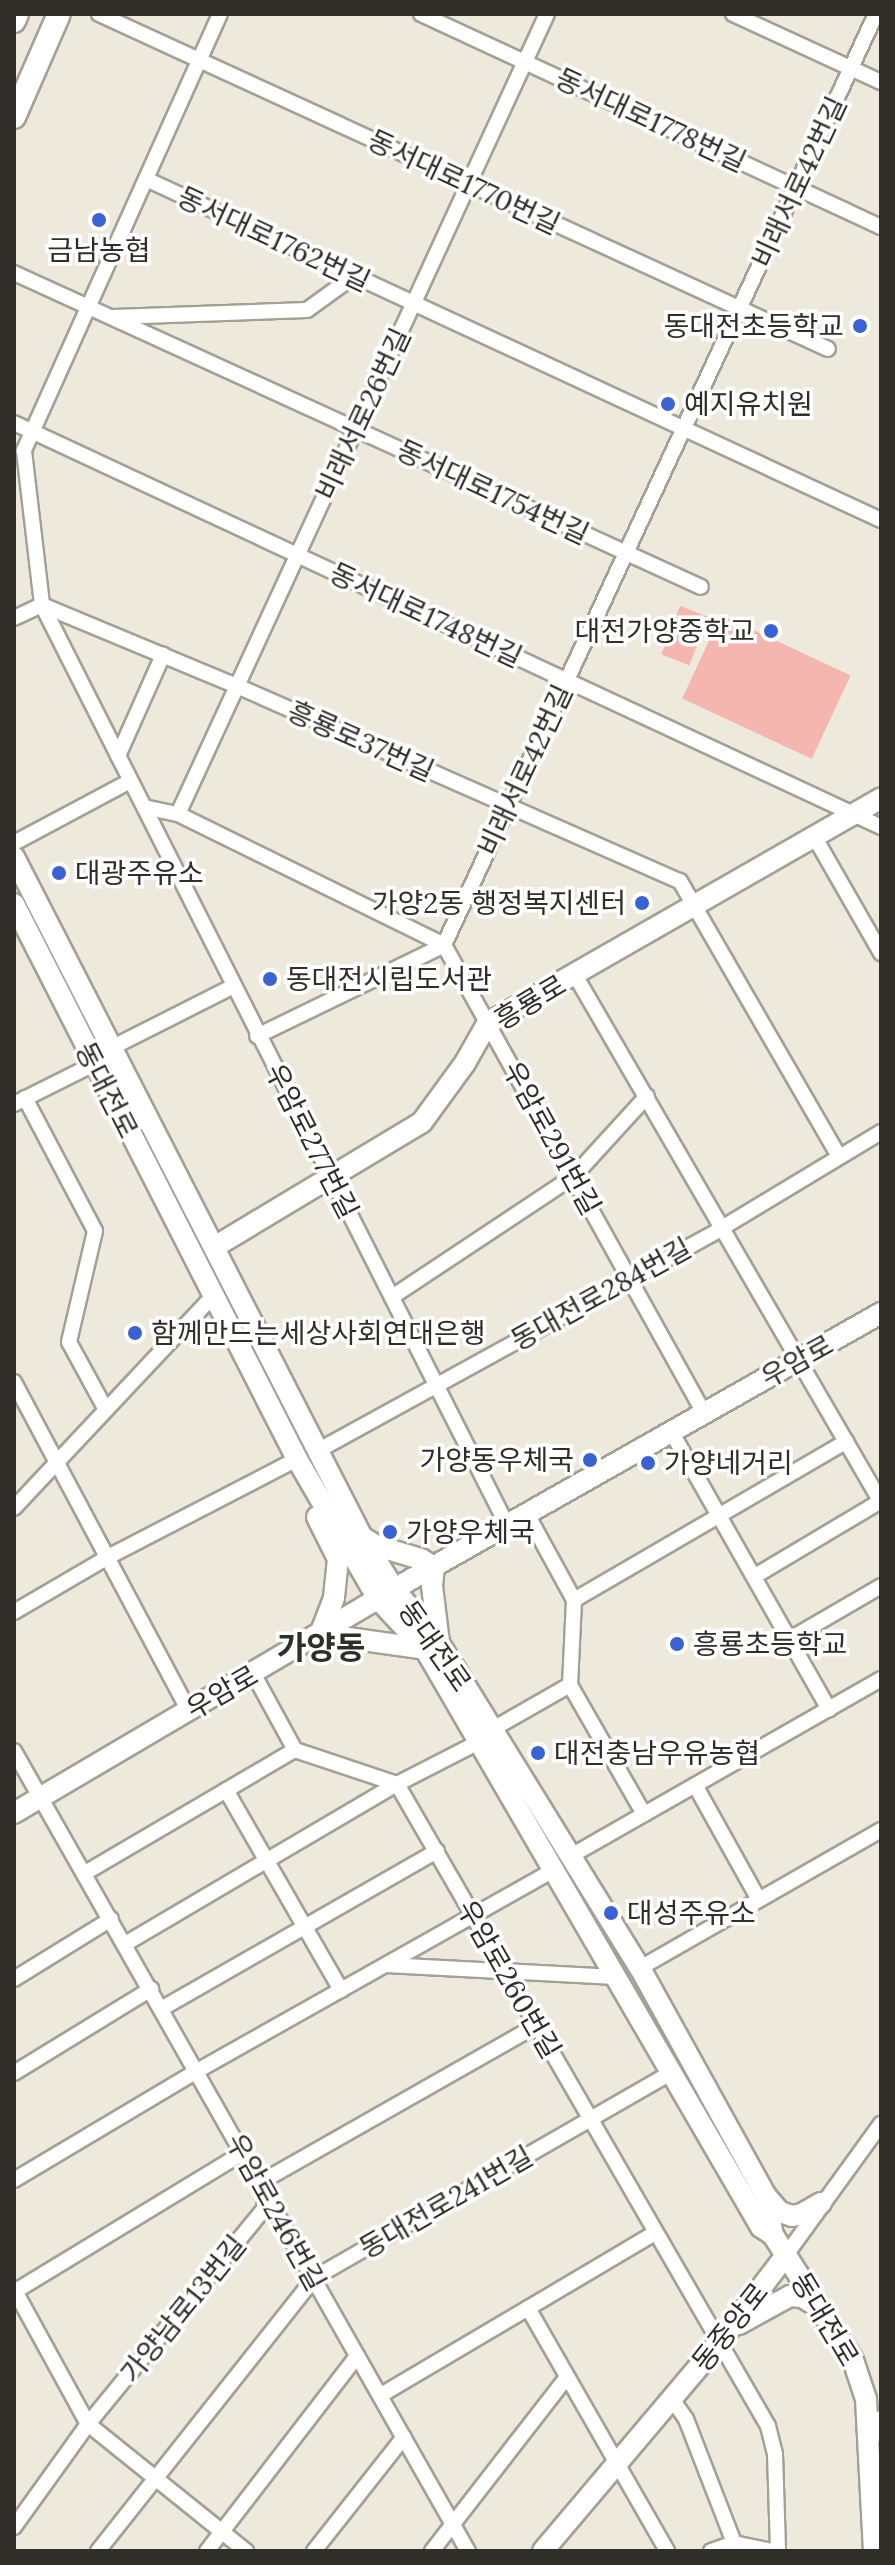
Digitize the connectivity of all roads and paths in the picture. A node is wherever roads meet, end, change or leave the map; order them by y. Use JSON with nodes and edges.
{"nodes":[{"id":1,"x":17,"y":14,"type":"edge"},
{"id":2,"x":59,"y":14,"type":"edge"},
{"id":3,"x":99,"y":14,"type":"edge"},
{"id":4,"x":220,"y":14,"type":"edge"},
{"id":5,"x":421,"y":14,"type":"edge"},
{"id":6,"x":547,"y":14,"type":"edge"},
{"id":7,"x":733,"y":14,"type":"edge"},
{"id":8,"x":876,"y":14,"type":"edge"},
{"id":9,"x":14,"y":21,"type":"edge"},
{"id":10,"x":199,"y":60,"type":"junction"},
{"id":11,"x":525,"y":62,"type":"junction"},
{"id":12,"x":851,"y":68,"type":"junction"},
{"id":13,"x":881,"y":82,"type":"edge"},
{"id":14,"x":14,"y":117,"type":"edge"},
{"id":15,"x":146,"y":179,"type":"junction"},
{"id":16,"x":469,"y":184,"type":"junction"},
{"id":17,"x":796,"y":187,"type":"junction"},
{"id":18,"x":881,"y":227,"type":"edge"},
{"id":19,"x":14,"y":273,"type":"edge"},
{"id":20,"x":354,"y":276,"type":"junction"},
{"id":21,"x":414,"y":304,"type":"junction"},
{"id":22,"x":88,"y":307,"type":"junction"},
{"id":23,"x":740,"y":309,"type":"junction"},
{"id":24,"x":110,"y":317,"type":"junction"},
{"id":25,"x":828,"y":349,"type":"dead end"},
{"id":26,"x":14,"y":423,"type":"edge"},
{"id":27,"x":356,"y":429,"type":"junction"},
{"id":28,"x":684,"y":429,"type":"junction"},
{"id":29,"x":32,"y":431,"type":"junction"},
{"id":30,"x":881,"y":520,"type":"edge"},
{"id":31,"x":626,"y":553,"type":"junction"},
{"id":32,"x":297,"y":555,"type":"junction"},
{"id":33,"x":701,"y":587,"type":"dead end"},
{"id":34,"x":42,"y":605,"type":"junction"},
{"id":35,"x":14,"y":618,"type":"edge"},
{"id":36,"x":163,"y":655,"type":"junction"},
{"id":37,"x":567,"y":681,"type":"junction"},
{"id":38,"x":237,"y":686,"type":"junction"},
{"id":39,"x":118,"y":756,"type":"junction"},
{"id":40,"x":130,"y":781,"type":"junction"},
{"id":41,"x":881,"y":798,"type":"edge"},
{"id":42,"x":509,"y":806,"type":"junction"},
{"id":43,"x":144,"y":807,"type":"junction"},
{"id":44,"x":178,"y":814,"type":"junction"},
{"id":45,"x":854,"y":815,"type":"junction"},
{"id":46,"x":881,"y":827,"type":"edge"},
{"id":47,"x":814,"y":836,"type":"junction"},
{"id":48,"x":14,"y":843,"type":"edge"},
{"id":49,"x":14,"y":857,"type":"edge"},
{"id":50,"x":14,"y":904,"type":"edge"},
{"id":51,"x":696,"y":907,"type":"junction"},
{"id":52,"x":444,"y":945,"type":"junction"},
{"id":53,"x":881,"y":953,"type":"edge"},
{"id":54,"x":575,"y":975,"type":"junction"},
{"id":55,"x":232,"y":987,"type":"junction"},
{"id":56,"x":487,"y":1024,"type":"junction"},
{"id":57,"x":257,"y":1036,"type":"junction"},
{"id":58,"x":113,"y":1047,"type":"junction"},
{"id":59,"x":94,"y":1064,"type":"junction"},
{"id":60,"x":647,"y":1096,"type":"junction"},
{"id":61,"x":20,"y":1101,"type":"edge"},
{"id":62,"x":881,"y":1132,"type":"edge"},
{"id":63,"x":839,"y":1156,"type":"junction"},
{"id":64,"x":574,"y":1176,"type":"junction"},
{"id":65,"x":332,"y":1179,"type":"junction"},
{"id":66,"x":722,"y":1228,"type":"junction"},
{"id":67,"x":216,"y":1246,"type":"junction"},
{"id":68,"x":629,"y":1276,"type":"junction"},
{"id":69,"x":212,"y":1297,"type":"junction"},
{"id":70,"x":392,"y":1297,"type":"junction"},
{"id":71,"x":881,"y":1313,"type":"edge"},
{"id":72,"x":799,"y":1360,"type":"junction"},
{"id":73,"x":14,"y":1382,"type":"edge"},
{"id":74,"x":436,"y":1386,"type":"junction"},
{"id":75,"x":106,"y":1410,"type":"junction"},
{"id":76,"x":704,"y":1413,"type":"junction"},
{"id":77,"x":672,"y":1433,"type":"junction"},
{"id":78,"x":846,"y":1442,"type":"junction"},
{"id":79,"x":319,"y":1450,"type":"junction"},
{"id":80,"x":59,"y":1464,"type":"junction"},
{"id":81,"x":302,"y":1468,"type":"junction"},
{"id":82,"x":881,"y":1501,"type":"edge"},
{"id":83,"x":14,"y":1508,"type":"edge"},
{"id":84,"x":527,"y":1514,"type":"junction"},
{"id":85,"x":722,"y":1516,"type":"junction"},
{"id":86,"x":507,"y":1525,"type":"junction"},
{"id":87,"x":362,"y":1537,"type":"junction"},
{"id":88,"x":108,"y":1557,"type":"junction"},
{"id":89,"x":434,"y":1567,"type":"junction"},
{"id":90,"x":755,"y":1576,"type":"junction"},
{"id":91,"x":881,"y":1586,"type":"edge"},
{"id":92,"x":386,"y":1594,"type":"junction"},
{"id":93,"x":574,"y":1600,"type":"junction"},
{"id":94,"x":14,"y":1612,"type":"edge"},
{"id":95,"x":320,"y":1634,"type":"junction"},
{"id":96,"x":790,"y":1639,"type":"junction"},
{"id":97,"x":432,"y":1646,"type":"junction"},
{"id":98,"x":253,"y":1673,"type":"junction"},
{"id":99,"x":881,"y":1679,"type":"edge"},
{"id":100,"x":570,"y":1685,"type":"junction"},
{"id":101,"x":829,"y":1709,"type":"junction"},
{"id":102,"x":189,"y":1711,"type":"junction"},
{"id":103,"x":485,"y":1736,"type":"junction"},
{"id":104,"x":295,"y":1750,"type":"junction"},
{"id":105,"x":14,"y":1751,"type":"edge"},
{"id":106,"x":397,"y":1784,"type":"junction"},
{"id":107,"x":695,"y":1785,"type":"junction"},
{"id":108,"x":226,"y":1790,"type":"junction"},
{"id":109,"x":42,"y":1797,"type":"junction"},
{"id":110,"x":14,"y":1813,"type":"edge"},
{"id":111,"x":644,"y":1814,"type":"junction"},
{"id":112,"x":881,"y":1830,"type":"edge"},
{"id":113,"x":437,"y":1851,"type":"junction"},
{"id":114,"x":266,"y":1861,"type":"junction"},
{"id":115,"x":562,"y":1864,"type":"junction"},
{"id":116,"x":85,"y":1873,"type":"junction"},
{"id":117,"x":758,"y":1898,"type":"junction"},
{"id":118,"x":473,"y":1916,"type":"junction"},
{"id":119,"x":111,"y":1919,"type":"junction"},
{"id":120,"x":306,"y":1926,"type":"junction"},
{"id":121,"x":125,"y":1944,"type":"junction"},
{"id":122,"x":386,"y":1965,"type":"junction"},
{"id":123,"x":640,"y":1968,"type":"junction"},
{"id":124,"x":503,"y":1971,"type":"junction"},
{"id":125,"x":616,"y":1977,"type":"junction"},
{"id":126,"x":14,"y":1979,"type":"edge"},
{"id":127,"x":151,"y":1989,"type":"junction"},
{"id":128,"x":341,"y":1990,"type":"junction"},
{"id":129,"x":161,"y":2009,"type":"junction"},
{"id":130,"x":536,"y":2026,"type":"junction"},
{"id":131,"x":197,"y":2071,"type":"junction"},
{"id":132,"x":672,"y":2072,"type":"junction"},
{"id":133,"x":14,"y":2073,"type":"edge"},
{"id":134,"x":589,"y":2119,"type":"junction"},
{"id":135,"x":881,"y":2124,"type":"edge"},
{"id":136,"x":243,"y":2153,"type":"junction"},
{"id":137,"x":14,"y":2180,"type":"edge"},
{"id":138,"x":265,"y":2192,"type":"junction"},
{"id":139,"x":766,"y":2196,"type":"junction"},
{"id":140,"x":821,"y":2203,"type":"junction"},
{"id":141,"x":655,"y":2233,"type":"junction"},
{"id":142,"x":773,"y":2235,"type":"junction"},
{"id":143,"x":786,"y":2255,"type":"junction"},
{"id":144,"x":314,"y":2278,"type":"junction"},
{"id":145,"x":14,"y":2291,"type":"edge"},
{"id":146,"x":528,"y":2308,"type":"junction"},
{"id":147,"x":823,"y":2309,"type":"junction"},
{"id":148,"x":724,"y":2337,"type":"junction"},
{"id":149,"x":357,"y":2356,"type":"junction"},
{"id":150,"x":566,"y":2378,"type":"junction"},
{"id":151,"x":381,"y":2395,"type":"junction"},
{"id":152,"x":672,"y":2399,"type":"junction"},
{"id":153,"x":88,"y":2424,"type":"junction"},
{"id":154,"x":877,"y":2427,"type":"edge"},
{"id":155,"x":404,"y":2437,"type":"junction"},
{"id":156,"x":617,"y":2460,"type":"junction"},
{"id":157,"x":155,"y":2478,"type":"junction"},
{"id":158,"x":453,"y":2524,"type":"junction"},
{"id":159,"x":14,"y":2527,"type":"edge"},
{"id":160,"x":222,"y":2532,"type":"junction"},
{"id":161,"x":734,"y":2543,"type":"junction"},
{"id":162,"x":98,"y":2551,"type":"edge"},
{"id":163,"x":207,"y":2551,"type":"edge"},
{"id":164,"x":246,"y":2551,"type":"edge"},
{"id":165,"x":314,"y":2551,"type":"edge"},
{"id":166,"x":432,"y":2551,"type":"edge"},
{"id":167,"x":468,"y":2551,"type":"edge"},
{"id":168,"x":543,"y":2551,"type":"edge"},
{"id":169,"x":667,"y":2551,"type":"edge"},
{"id":170,"x":711,"y":2551,"type":"edge"},
{"id":171,"x":771,"y":2551,"type":"edge"},
{"id":172,"x":778,"y":2551,"type":"edge"},
{"id":173,"x":874,"y":2551,"type":"edge"}],
"edges":[{"from":1,"to":9,"type":"main road"},
{"from":2,"to":14,"type":"main road"},
{"from":3,"to":10,"type":"street","name":"동서대로1770번길"},
{"from":4,"to":10,"type":"street"},
{"from":5,"to":11,"type":"street","name":"동서대로1778번길"},
{"from":6,"to":11,"type":"street","name":"비래서로26번길"},
{"from":7,"to":12,"type":"street"},
{"from":8,"to":12,"type":"street","name":"비래서로42번길"},
{"from":10,"to":15,"type":"street"},
{"from":10,"to":16,"type":"street","name":"동서대로1770번길"},
{"from":11,"to":16,"type":"street","name":"비래서로26번길"},
{"from":11,"to":17,"type":"street","name":"동서대로1778번길"},
{"from":12,"to":13,"type":"street"},
{"from":12,"to":17,"type":"street","name":"비래서로42번길"},
{"from":15,"to":20,"type":"street","name":"동서대로1762번길"},
{"from":15,"to":22,"type":"street"},
{"from":16,"to":21,"type":"street","name":"비래서로26번길"},
{"from":16,"to":23,"type":"street","name":"동서대로1770번길"},
{"from":17,"to":18,"type":"street","name":"동서대로1778번길"},
{"from":17,"to":23,"type":"street","name":"비래서로42번길"},
{"from":19,"to":22,"type":"street","name":"동서대로1754번길"},
{"from":20,"to":21,"type":"street","name":"동서대로1762번길"},
{"from":20,"to":24,"type":"street","name":"동서대로1754번길"},
{"from":21,"to":27,"type":"street","name":"비래서로26번길"},
{"from":21,"to":28,"type":"street","name":"동서대로1762번길"},
{"from":22,"to":24,"type":"street","name":"동서대로1754번길"},
{"from":22,"to":29,"type":"street"},
{"from":23,"to":25,"type":"street","name":"동서대로1770번길"},
{"from":23,"to":28,"type":"street","name":"비래서로42번길"},
{"from":24,"to":27,"type":"street","name":"동서대로1754번길"},
{"from":26,"to":29,"type":"street","name":"동서대로1748번길"},
{"from":27,"to":31,"type":"street","name":"동서대로1754번길"},
{"from":27,"to":32,"type":"street","name":"비래서로26번길"},
{"from":28,"to":30,"type":"street","name":"동서대로1762번길"},
{"from":28,"to":31,"type":"street","name":"비래서로42번길"},
{"from":29,"to":32,"type":"street","name":"동서대로1748번길"},
{"from":29,"to":34,"type":"street","name":"우암로277번길"},
{"from":31,"to":33,"type":"street","name":"동서대로1754번길"},
{"from":31,"to":37,"type":"street","name":"비래서로42번길"},
{"from":32,"to":37,"type":"street","name":"동서대로1748번길"},
{"from":32,"to":38,"type":"street","name":"비래서로26번길"},
{"from":34,"to":35,"type":"street"},
{"from":34,"to":36,"type":"street","name":"흥룡로37번길"},
{"from":34,"to":39,"type":"street","name":"우암로277번길"},
{"from":36,"to":38,"type":"street","name":"흥룡로37번길"},
{"from":36,"to":39,"type":"street"},
{"from":37,"to":42,"type":"street","name":"비래서로42번길"},
{"from":37,"to":45,"type":"street","name":"동서대로1748번길"},
{"from":38,"to":42,"type":"street","name":"흥룡로37번길"},
{"from":38,"to":44,"type":"street","name":"비래서로26번길"},
{"from":39,"to":40,"type":"street","name":"우암로277번길"},
{"from":40,"to":43,"type":"street","name":"우암로277번길"},
{"from":40,"to":48,"type":"street"},
{"from":41,"to":45,"type":"main road","name":"흥룡로"},
{"from":42,"to":51,"type":"street","name":"흥룡로37번길"},
{"from":42,"to":52,"type":"street","name":"비래서로42번길"},
{"from":43,"to":44,"type":"street"},
{"from":43,"to":55,"type":"street","name":"우암로277번길"},
{"from":44,"to":52,"type":"street"},
{"from":45,"to":46,"type":"street","name":"동서대로1748번길"},
{"from":45,"to":47,"type":"main road","name":"흥룡로"},
{"from":47,"to":51,"type":"main road","name":"흥룡로"},
{"from":47,"to":53,"type":"street"},
{"from":49,"to":58,"type":"main road","name":"동대전로"},
{"from":50,"to":59,"type":"main road","name":"동대전로"},
{"from":51,"to":54,"type":"main road","name":"흥룡로"},
{"from":51,"to":63,"type":"street","name":"흥룡로37번길"},
{"from":52,"to":56,"type":"street","name":"우암로291번길"},
{"from":52,"to":57,"type":"street"},
{"from":54,"to":56,"type":"main road","name":"흥룡로"},
{"from":54,"to":60,"type":"street"},
{"from":55,"to":57,"type":"street","name":"우암로277번길"},
{"from":55,"to":58,"type":"street","name":"동대전로"},
{"from":56,"to":64,"type":"street","name":"우암로291번길"},
{"from":56,"to":65,"type":"main road","name":"흥룡로"},
{"from":57,"to":65,"type":"street","name":"우암로277번길"},
{"from":58,"to":67,"type":"main road","name":"동대전로"},
{"from":59,"to":61,"type":"street"},
{"from":59,"to":69,"type":"main road","name":"동대전로"},
{"from":60,"to":64,"type":"street"},
{"from":60,"to":66,"type":"street"},
{"from":61,"to":75,"type":"street"},
{"from":62,"to":63,"type":"street","name":"동대전로284번길"},
{"from":63,"to":66,"type":"street","name":"동대전로284번길"},
{"from":64,"to":68,"type":"street","name":"우암로291번길"},
{"from":64,"to":70,"type":"street"},
{"from":65,"to":67,"type":"main road","name":"흥룡로"},
{"from":65,"to":70,"type":"street","name":"우암로277번길"},
{"from":66,"to":68,"type":"street","name":"동대전로284번길"},
{"from":66,"to":72,"type":"street"},
{"from":67,"to":79,"type":"main road","name":"동대전로"},
{"from":68,"to":74,"type":"street","name":"동대전로284번길"},
{"from":68,"to":76,"type":"street","name":"우암로291번길"},
{"from":69,"to":75,"type":"street"},
{"from":69,"to":81,"type":"main road","name":"동대전로"},
{"from":70,"to":74,"type":"street","name":"우암로277번길"},
{"from":71,"to":72,"type":"main road","name":"우암로"},
{"from":72,"to":76,"type":"main road","name":"우암로"},
{"from":72,"to":78,"type":"street"},
{"from":73,"to":80,"type":"street"},
{"from":74,"to":79,"type":"street","name":"동대전로284번길"},
{"from":74,"to":86,"type":"street","name":"우암로277번길"},
{"from":75,"to":80,"type":"street"},
{"from":76,"to":77,"type":"main road","name":"우암로"},
{"from":77,"to":84,"type":"main road","name":"우암로"},
{"from":77,"to":85,"type":"street"},
{"from":78,"to":82,"type":"street"},
{"from":78,"to":85,"type":"street"},
{"from":79,"to":87,"type":"main road","name":"동대전로"},
{"from":80,"to":83,"type":"street"},
{"from":80,"to":88,"type":"street"},
{"from":81,"to":88,"type":"street"},
{"from":81,"to":92,"type":"main road","name":"동대전로"},
{"from":81,"to":95,"type":"main road"},
{"from":82,"to":90,"type":"street"},
{"from":84,"to":86,"type":"main road","name":"우암로"},
{"from":84,"to":93,"type":"street"},
{"from":85,"to":90,"type":"street"},
{"from":85,"to":93,"type":"street"},
{"from":86,"to":89,"type":"main road","name":"우암로"},
{"from":87,"to":89,"type":"main road"},
{"from":87,"to":92,"type":"main road","name":"동대전로"},
{"from":88,"to":94,"type":"street"},
{"from":88,"to":102,"type":"street"},
{"from":89,"to":92,"type":"main road","name":"우암로"},
{"from":89,"to":97,"type":"main road"},
{"from":90,"to":96,"type":"street"},
{"from":91,"to":96,"type":"street"},
{"from":92,"to":95,"type":"main road","name":"우암로"},
{"from":92,"to":97,"type":"main road","name":"동대전로"},
{"from":93,"to":100,"type":"street"},
{"from":95,"to":97,"type":"main road"},
{"from":95,"to":98,"type":"main road","name":"우암로"},
{"from":96,"to":101,"type":"street"},
{"from":97,"to":103,"type":"main road","name":"동대전로"},
{"from":98,"to":102,"type":"main road","name":"우암로"},
{"from":98,"to":104,"type":"street"},
{"from":99,"to":101,"type":"street"},
{"from":100,"to":103,"type":"street"},
{"from":100,"to":111,"type":"street"},
{"from":101,"to":107,"type":"street"},
{"from":102,"to":109,"type":"main road","name":"우암로"},
{"from":103,"to":106,"type":"street"},
{"from":103,"to":115,"type":"main road","name":"동대전로"},
{"from":104,"to":106,"type":"street"},
{"from":104,"to":108,"type":"street"},
{"from":105,"to":109,"type":"street"},
{"from":106,"to":113,"type":"street","name":"우암로260번길"},
{"from":106,"to":114,"type":"street"},
{"from":107,"to":111,"type":"street"},
{"from":107,"to":117,"type":"street"},
{"from":108,"to":114,"type":"street"},
{"from":108,"to":116,"type":"street"},
{"from":109,"to":110,"type":"main road","name":"우암로"},
{"from":109,"to":116,"type":"street","name":"우암로246번길"},
{"from":111,"to":115,"type":"street"},
{"from":112,"to":117,"type":"street"},
{"from":113,"to":118,"type":"street","name":"우암로260번길"},
{"from":113,"to":120,"type":"street"},
{"from":114,"to":120,"type":"street"},
{"from":114,"to":121,"type":"street"},
{"from":115,"to":118,"type":"street"},
{"from":115,"to":123,"type":"main road","name":"동대전로"},
{"from":115,"to":125,"type":"main road","name":"동대전로"},
{"from":116,"to":119,"type":"street","name":"우암로246번길"},
{"from":117,"to":123,"type":"street"},
{"from":118,"to":122,"type":"street"},
{"from":118,"to":124,"type":"street","name":"우암로260번길"},
{"from":119,"to":121,"type":"street","name":"우암로246번길"},
{"from":119,"to":126,"type":"street"},
{"from":120,"to":128,"type":"street"},
{"from":120,"to":129,"type":"street"},
{"from":121,"to":127,"type":"street","name":"우암로246번길"},
{"from":122,"to":124,"type":"street"},
{"from":122,"to":128,"type":"street"},
{"from":123,"to":139,"type":"main road","name":"동대전로"},
{"from":124,"to":125,"type":"street"},
{"from":124,"to":130,"type":"street","name":"우암로260번길"},
{"from":125,"to":132,"type":"main road","name":"동대전로"},
{"from":127,"to":129,"type":"street","name":"우암로246번길"},
{"from":127,"to":133,"type":"street"},
{"from":128,"to":131,"type":"street"},
{"from":129,"to":131,"type":"street","name":"우암로246번길"},
{"from":130,"to":134,"type":"street","name":"우암로260번길"},
{"from":130,"to":138,"type":"street","name":"가양남로13번길"},
{"from":131,"to":136,"type":"street","name":"우암로246번길"},
{"from":131,"to":137,"type":"street"},
{"from":132,"to":134,"type":"street","name":"동대전로241번길"},
{"from":132,"to":142,"type":"main road","name":"동대전로"},
{"from":134,"to":141,"type":"street","name":"우암로260번길"},
{"from":134,"to":144,"type":"street","name":"동대전로241번길"},
{"from":135,"to":140,"type":"street"},
{"from":136,"to":138,"type":"street","name":"우암로246번길"},
{"from":136,"to":145,"type":"street"},
{"from":138,"to":144,"type":"street","name":"우암로246번길"},
{"from":138,"to":153,"type":"street","name":"가양남로13번길"},
{"from":139,"to":140,"type":"main road"},
{"from":139,"to":142,"type":"main road","name":"동대전로"},
{"from":140,"to":143,"type":"street"},
{"from":141,"to":146,"type":"street"},
{"from":141,"to":148,"type":"street","name":"우암로260번길"},
{"from":142,"to":143,"type":"main road","name":"동대전로"},
{"from":143,"to":147,"type":"main road","name":"동대전로"},
{"from":143,"to":148,"type":"main road","name":"동중앙로"},
{"from":144,"to":149,"type":"street","name":"우암로246번길"},
{"from":144,"to":157,"type":"street","name":"동대전로241번길"},
{"from":145,"to":153,"type":"street"},
{"from":146,"to":150,"type":"street"},
{"from":146,"to":151,"type":"street"},
{"from":147,"to":148,"type":"main road"},
{"from":147,"to":154,"type":"main road","name":"동대전로"},
{"from":148,"to":152,"type":"main road","name":"동중앙로"},
{"from":148,"to":172,"type":"street","name":"우암로260번길"},
{"from":149,"to":151,"type":"street","name":"우암로246번길"},
{"from":149,"to":160,"type":"street"},
{"from":150,"to":156,"type":"street"},
{"from":150,"to":158,"type":"street"},
{"from":151,"to":155,"type":"street","name":"우암로246번길"},
{"from":152,"to":156,"type":"main road","name":"동중앙로"},
{"from":152,"to":161,"type":"street","name":"동중앙로"},
{"from":153,"to":157,"type":"street"},
{"from":153,"to":159,"type":"street","name":"가양남로13번길"},
{"from":154,"to":173,"type":"main road","name":"동대전로"},
{"from":155,"to":158,"type":"street","name":"우암로246번길"},
{"from":155,"to":165,"type":"street"},
{"from":156,"to":168,"type":"main road","name":"동중앙로"},
{"from":156,"to":169,"type":"street"},
{"from":157,"to":160,"type":"street"},
{"from":157,"to":162,"type":"street","name":"동대전로241번길"},
{"from":158,"to":166,"type":"street"},
{"from":158,"to":167,"type":"street","name":"우암로246번길"},
{"from":160,"to":163,"type":"street"},
{"from":160,"to":164,"type":"street"},
{"from":161,"to":170,"type":"street"},
{"from":161,"to":171,"type":"street"}]}
